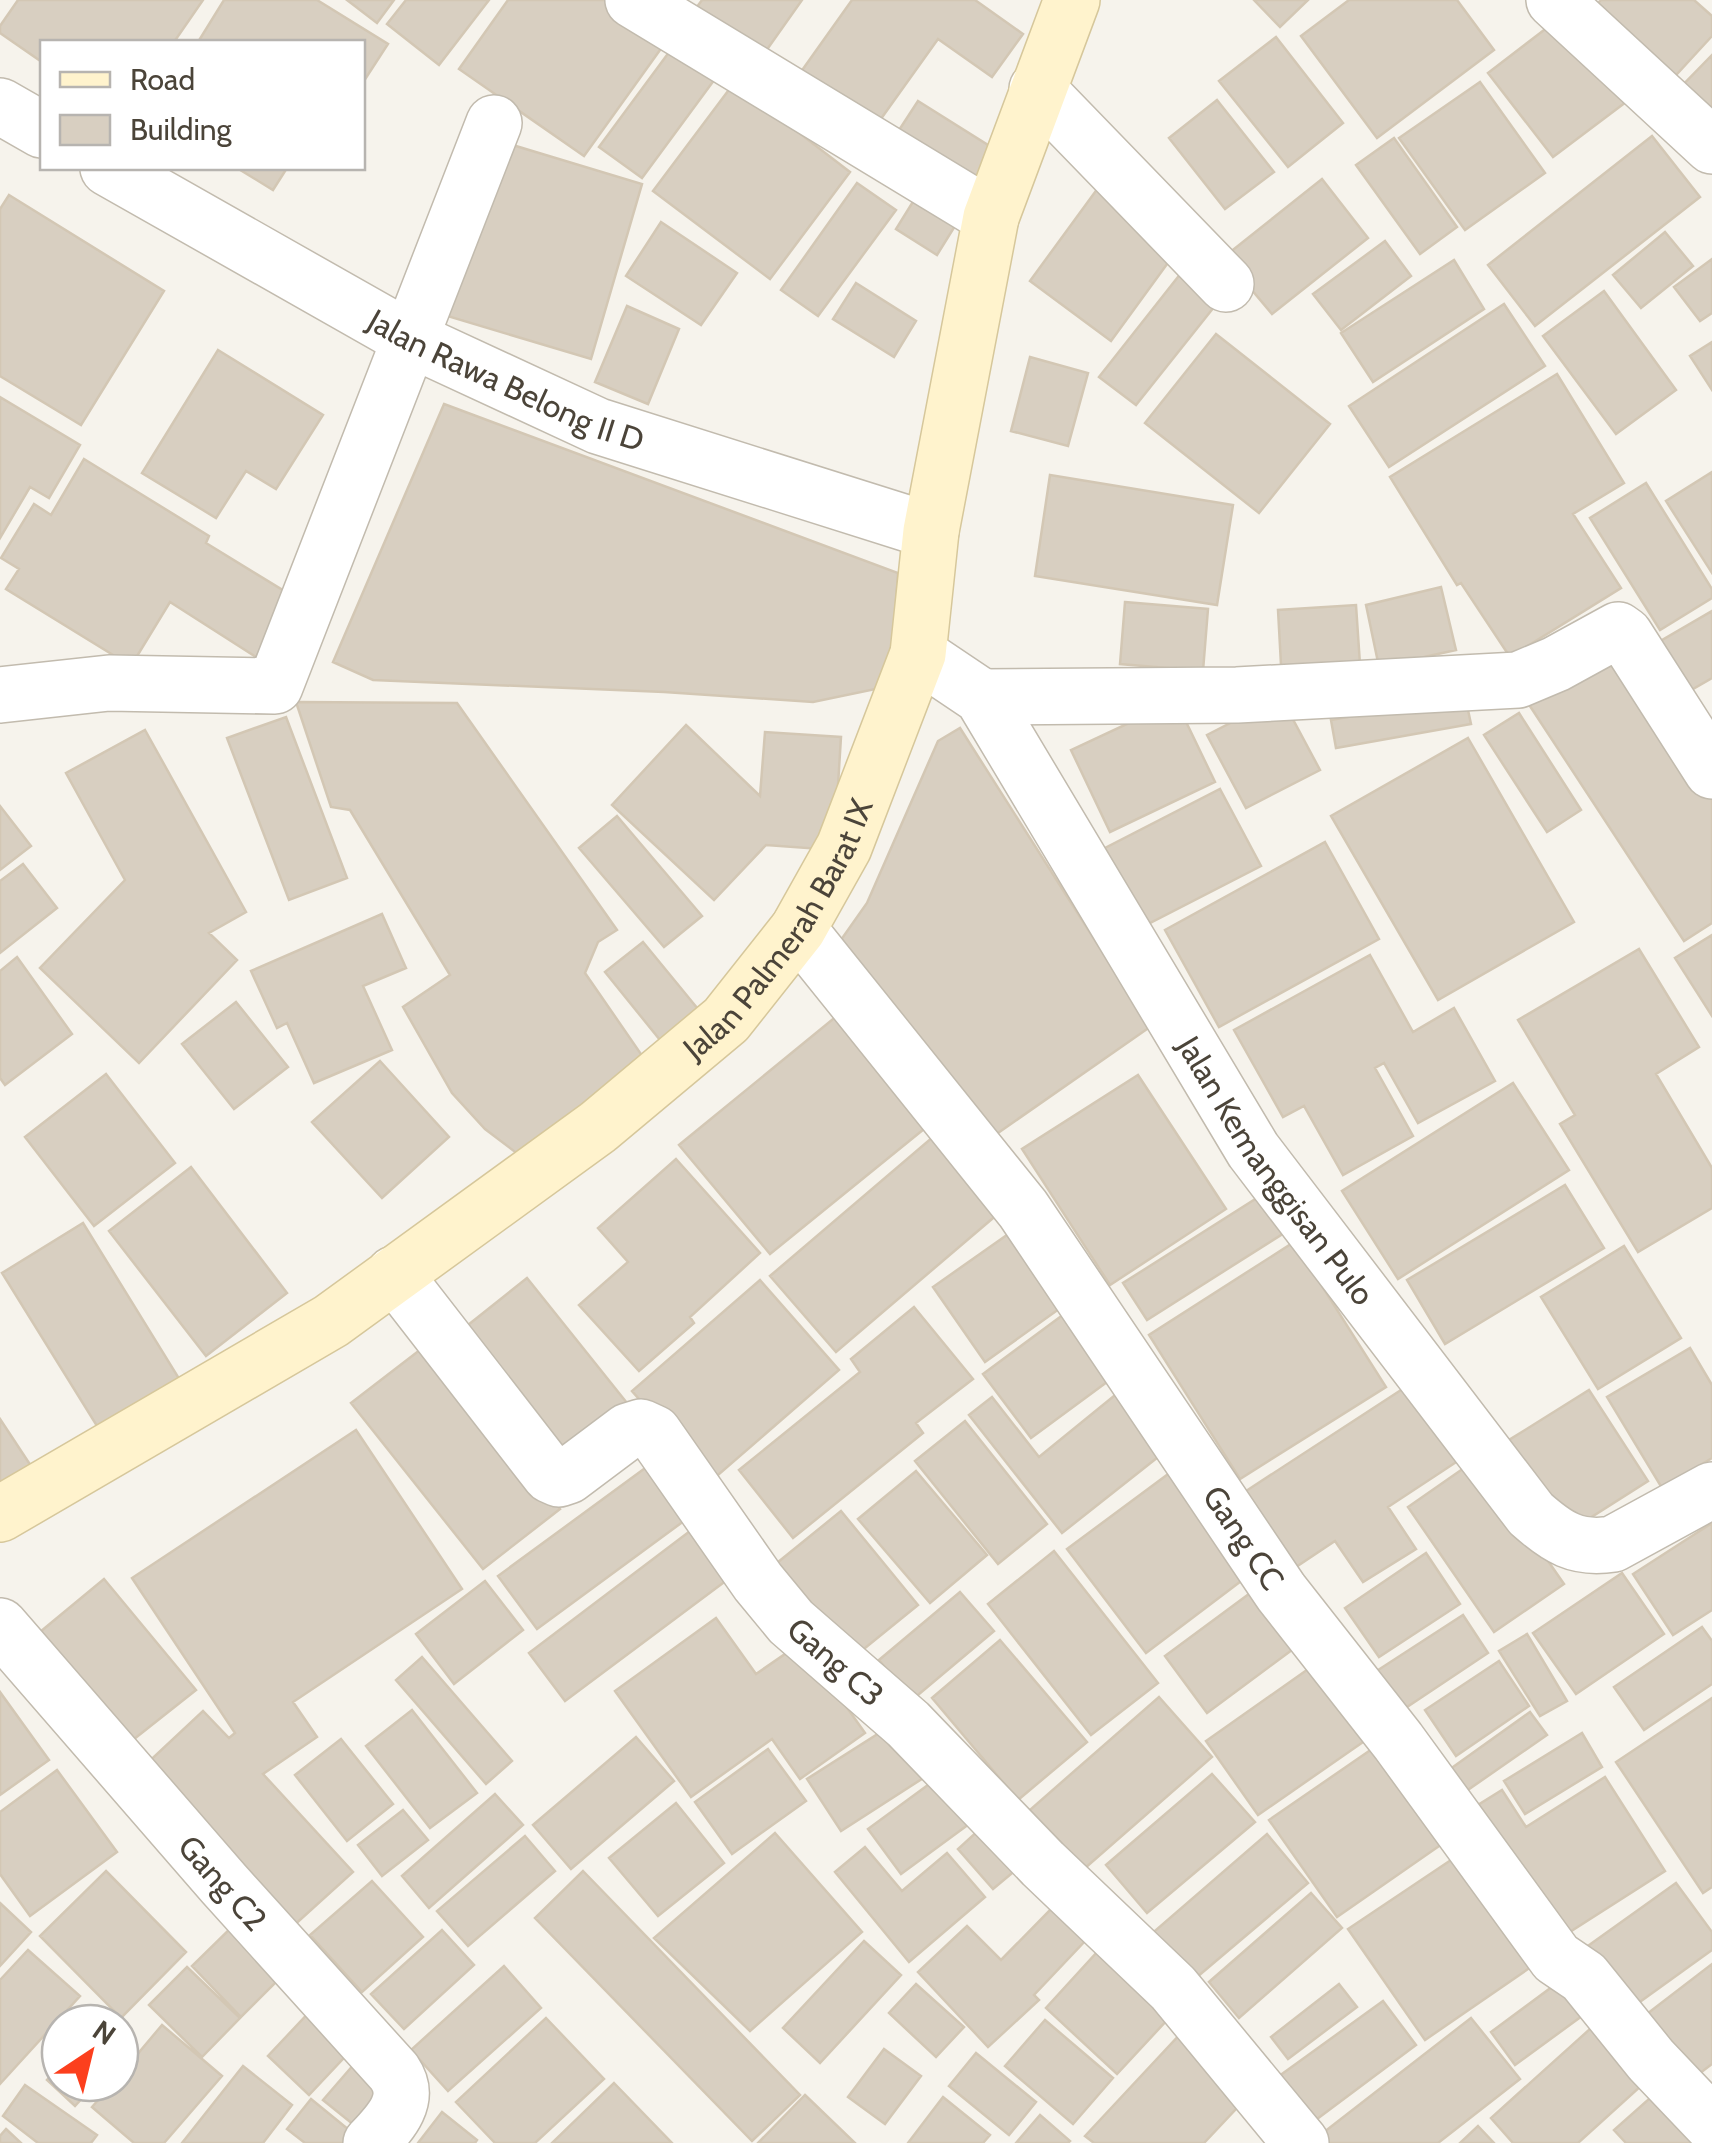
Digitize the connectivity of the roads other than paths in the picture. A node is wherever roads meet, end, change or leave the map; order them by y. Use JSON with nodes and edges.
{"nodes":[{"id":1,"x":633,"y":0,"type":"edge"},
{"id":2,"x":1072,"y":0,"type":"edge"},
{"id":3,"x":1554,"y":0,"type":"edge"},
{"id":4,"x":1038,"y":89,"type":"junction"},
{"id":5,"x":0,"y":106,"type":"edge"},
{"id":6,"x":494,"y":123,"type":"dead end"},
{"id":7,"x":40,"y":129,"type":"edge"},
{"id":8,"x":1712,"y":146,"type":"edge"},
{"id":9,"x":112,"y":170,"type":"edge"},
{"id":10,"x":991,"y":216,"type":"junction"},
{"id":11,"x":1226,"y":284,"type":"dead end"},
{"id":12,"x":408,"y":338,"type":"junction"},
{"id":13,"x":931,"y":531,"type":"junction"},
{"id":14,"x":918,"y":654,"type":"junction"},
{"id":15,"x":0,"y":696,"type":"edge"},
{"id":16,"x":982,"y":697,"type":"junction"},
{"id":17,"x":1712,"y":771,"type":"edge"},
{"id":18,"x":798,"y":929,"type":"junction"},
{"id":19,"x":394,"y":1274,"type":"junction"},
{"id":20,"x":1712,"y":1490,"type":"edge"},
{"id":21,"x":0,"y":1514,"type":"edge"},
{"id":22,"x":0,"y":1626,"type":"edge"},
{"id":23,"x":1712,"y":2124,"type":"edge"},
{"id":24,"x":371,"y":2143,"type":"edge"},
{"id":25,"x":1300,"y":2143,"type":"edge"}],
"edges":[{"from":1,"to":10,"type":"street"},
{"from":2,"to":4,"type":"street","name":"Jalan Palmerah Barat IX"},
{"from":3,"to":8,"type":"street"},
{"from":4,"to":10,"type":"street","name":"Jalan Palmerah Barat IX"},
{"from":4,"to":11,"type":"street"},
{"from":5,"to":7,"type":"street"},
{"from":6,"to":12,"type":"street"},
{"from":9,"to":12,"type":"street","name":"Jalan Rawa Belong II D"},
{"from":10,"to":13,"type":"street","name":"Jalan Palmerah Barat IX"},
{"from":12,"to":13,"type":"street","name":"Jalan Rawa Belong II D"},
{"from":12,"to":15,"type":"street"},
{"from":13,"to":14,"type":"street","name":"Jalan Palmerah Barat IX"},
{"from":14,"to":16,"type":"street","name":"Jalan Kemanggisan Pulo"},
{"from":14,"to":18,"type":"street","name":"Jalan Palmerah Barat IX"},
{"from":16,"to":17,"type":"street"},
{"from":16,"to":20,"type":"street","name":"Jalan Kemanggisan Pulo"},
{"from":18,"to":19,"type":"street","name":"Jalan Palmerah Barat IX"},
{"from":18,"to":23,"type":"street","name":"Gang CC"},
{"from":19,"to":21,"type":"street","name":"Jalan Palmerah Barat IX"},
{"from":19,"to":25,"type":"street","name":"Gang C3"},
{"from":22,"to":24,"type":"street","name":"Gang C2"}]}
